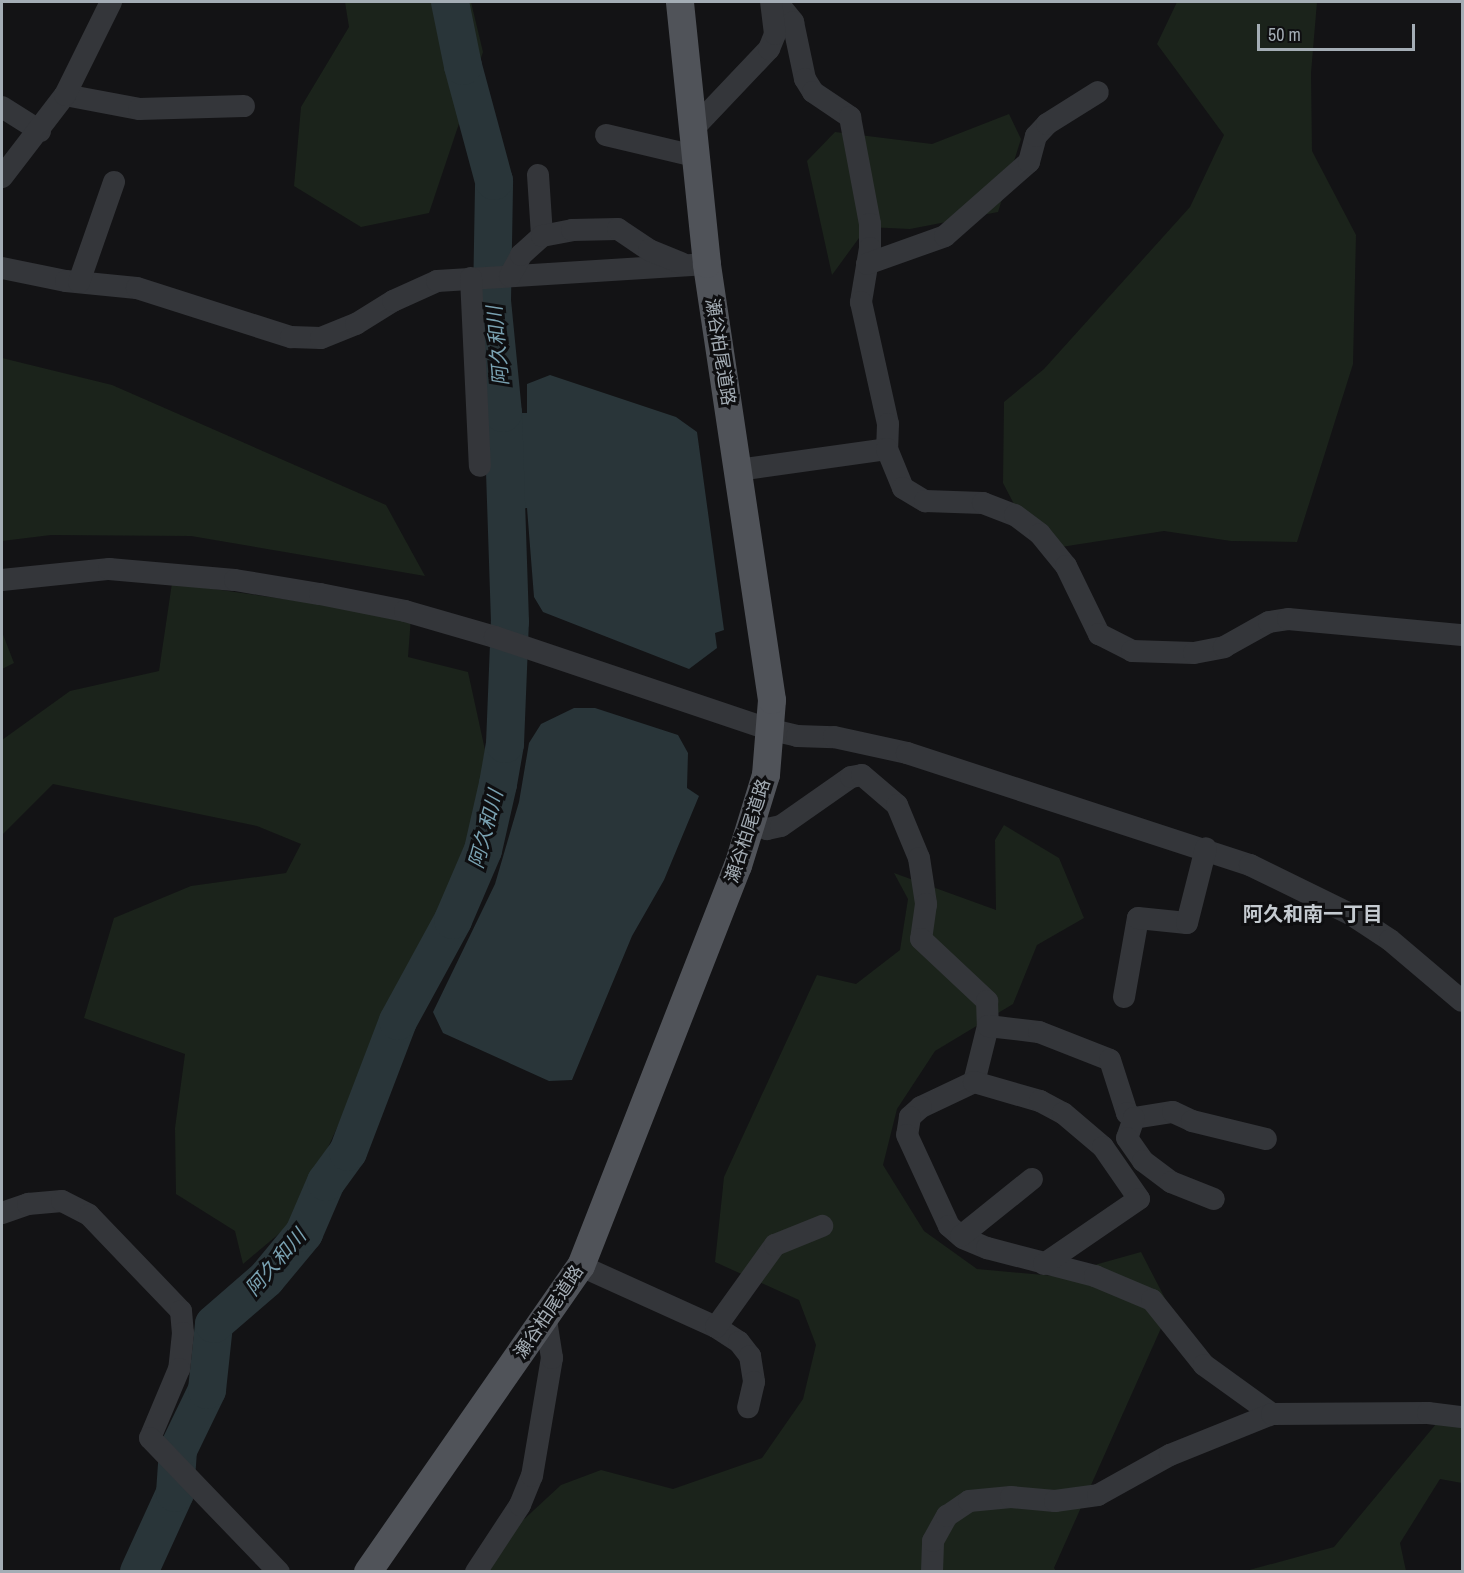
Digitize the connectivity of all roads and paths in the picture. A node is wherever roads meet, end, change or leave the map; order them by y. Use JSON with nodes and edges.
{"nodes":[{"id":1,"x":111,"y":2,"type":"edge"},
{"id":2,"x":680,"y":2,"type":"edge"},
{"id":3,"x":771,"y":2,"type":"edge"},
{"id":4,"x":777,"y":2,"type":"edge"},
{"id":5,"x":1098,"y":92,"type":"dead end"},
{"id":6,"x":65,"y":95,"type":"junction"},
{"id":7,"x":244,"y":106,"type":"dead end"},
{"id":8,"x":2,"y":107,"type":"edge"},
{"id":9,"x":40,"y":131,"type":"junction"},
{"id":10,"x":606,"y":135,"type":"dead end"},
{"id":11,"x":694,"y":143,"type":"junction"},
{"id":12,"x":538,"y":175,"type":"dead end"},
{"id":13,"x":2,"y":177,"type":"edge"},
{"id":14,"x":114,"y":182,"type":"dead end"},
{"id":15,"x":542,"y":236,"type":"junction"},
{"id":16,"x":867,"y":264,"type":"junction"},
{"id":17,"x":697,"y":265,"type":"junction"},
{"id":18,"x":2,"y":268,"type":"edge"},
{"id":19,"x":508,"y":277,"type":"junction"},
{"id":20,"x":475,"y":278,"type":"junction"},
{"id":21,"x":78,"y":282,"type":"junction"},
{"id":22,"x":887,"y":449,"type":"junction"},
{"id":23,"x":480,"y":466,"type":"dead end"},
{"id":24,"x":738,"y":470,"type":"junction"},
{"id":25,"x":2,"y":580,"type":"edge"},
{"id":26,"x":1462,"y":635,"type":"edge"},
{"id":27,"x":772,"y":730,"type":"junction"},
{"id":28,"x":753,"y":824,"type":"junction"},
{"id":29,"x":1206,"y":848,"type":"junction"},
{"id":30,"x":1124,"y":997,"type":"dead end"},
{"id":31,"x":1462,"y":1000,"type":"edge"},
{"id":32,"x":988,"y":1026,"type":"junction"},
{"id":33,"x":974,"y":1082,"type":"junction"},
{"id":34,"x":1134,"y":1118,"type":"junction"},
{"id":35,"x":1266,"y":1139,"type":"dead end"},
{"id":36,"x":1032,"y":1179,"type":"dead end"},
{"id":37,"x":1214,"y":1199,"type":"dead end"},
{"id":38,"x":2,"y":1213,"type":"edge"},
{"id":39,"x":822,"y":1226,"type":"dead end"},
{"id":40,"x":961,"y":1236,"type":"junction"},
{"id":41,"x":1044,"y":1264,"type":"junction"},
{"id":42,"x":581,"y":1266,"type":"junction"},
{"id":43,"x":546,"y":1319,"type":"junction"},
{"id":44,"x":716,"y":1327,"type":"junction"},
{"id":45,"x":748,"y":1407,"type":"dead end"},
{"id":46,"x":1272,"y":1414,"type":"junction"},
{"id":47,"x":1462,"y":1418,"type":"edge"},
{"id":48,"x":279,"y":1572,"type":"edge"},
{"id":49,"x":368,"y":1572,"type":"edge"},
{"id":50,"x":476,"y":1572,"type":"edge"},
{"id":51,"x":932,"y":1572,"type":"edge"}],
"edges":[{"from":1,"to":6,"type":"street"},
{"from":2,"to":11,"type":"main road","name":"瀬谷柏尾道路"},
{"from":3,"to":11,"type":"street"},
{"from":4,"to":16,"type":"street"},
{"from":5,"to":16,"type":"street"},
{"from":6,"to":7,"type":"street"},
{"from":6,"to":9,"type":"street"},
{"from":8,"to":9,"type":"street"},
{"from":9,"to":13,"type":"street"},
{"from":10,"to":11,"type":"street"},
{"from":11,"to":17,"type":"main road","name":"瀬谷柏尾道路"},
{"from":12,"to":15,"type":"street"},
{"from":14,"to":21,"type":"street"},
{"from":15,"to":17,"type":"street"},
{"from":15,"to":19,"type":"street"},
{"from":16,"to":22,"type":"street"},
{"from":17,"to":19,"type":"street"},
{"from":17,"to":24,"type":"main road","name":"瀬谷柏尾道路"},
{"from":18,"to":21,"type":"street"},
{"from":19,"to":20,"type":"street"},
{"from":20,"to":21,"type":"street"},
{"from":20,"to":23,"type":"street"},
{"from":22,"to":24,"type":"street"},
{"from":22,"to":26,"type":"street"},
{"from":24,"to":27,"type":"main road","name":"瀬谷柏尾道路"},
{"from":25,"to":27,"type":"street"},
{"from":27,"to":28,"type":"main road","name":"瀬谷柏尾道路"},
{"from":27,"to":29,"type":"street"},
{"from":28,"to":32,"type":"street"},
{"from":28,"to":42,"type":"main road","name":"瀬谷柏尾道路"},
{"from":29,"to":30,"type":"street"},
{"from":29,"to":31,"type":"street"},
{"from":32,"to":33,"type":"street"},
{"from":32,"to":34,"type":"street"},
{"from":33,"to":40,"type":"street"},
{"from":33,"to":41,"type":"street"},
{"from":34,"to":35,"type":"street"},
{"from":34,"to":37,"type":"street"},
{"from":36,"to":40,"type":"street"},
{"from":38,"to":48,"type":"street"},
{"from":39,"to":44,"type":"street"},
{"from":40,"to":41,"type":"street"},
{"from":41,"to":46,"type":"street"},
{"from":42,"to":43,"type":"main road","name":"瀬谷柏尾道路"},
{"from":42,"to":44,"type":"street"},
{"from":43,"to":49,"type":"main road","name":"瀬谷柏尾道路"},
{"from":43,"to":50,"type":"street"},
{"from":44,"to":45,"type":"street"},
{"from":46,"to":47,"type":"street"},
{"from":46,"to":51,"type":"street"}]}
